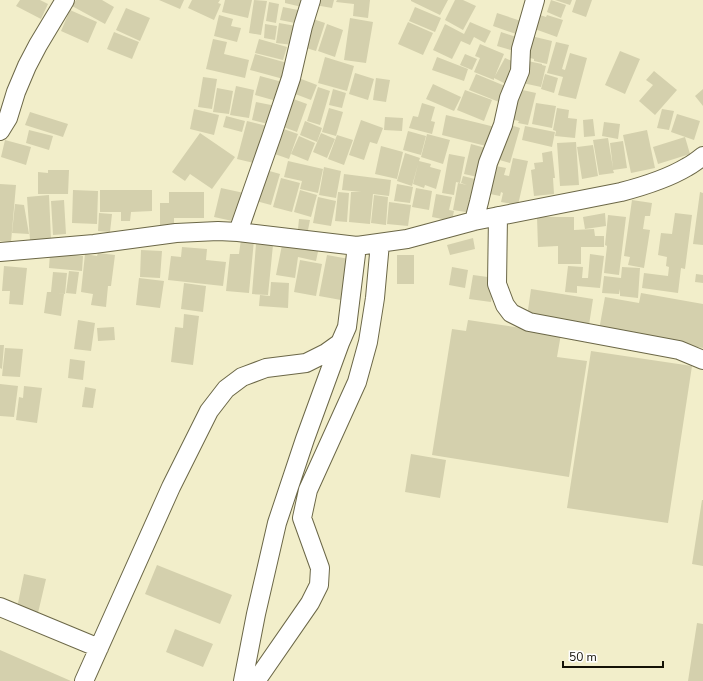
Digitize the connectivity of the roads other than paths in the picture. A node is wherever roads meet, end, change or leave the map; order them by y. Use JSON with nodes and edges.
{"nodes":[{"id":1,"x":65,"y":0,"type":"edge"},
{"id":2,"x":311,"y":0,"type":"edge"},
{"id":3,"x":536,"y":0,"type":"edge"},
{"id":4,"x":0,"y":131,"type":"edge"},
{"id":5,"x":703,"y":156,"type":"edge"},
{"id":6,"x":498,"y":216,"type":"junction"},
{"id":7,"x":474,"y":221,"type":"junction"},
{"id":8,"x":238,"y":232,"type":"junction"},
{"id":9,"x":380,"y":243,"type":"junction"},
{"id":10,"x":357,"y":246,"type":"junction"},
{"id":11,"x":0,"y":252,"type":"edge"},
{"id":12,"x":340,"y":344,"type":"junction"},
{"id":13,"x":703,"y":360,"type":"edge"},
{"id":14,"x":302,"y":518,"type":"junction"},
{"id":15,"x":277,"y":522,"type":"junction"},
{"id":16,"x":0,"y":607,"type":"edge"},
{"id":17,"x":99,"y":648,"type":"junction"},
{"id":18,"x":84,"y":681,"type":"edge"},
{"id":19,"x":243,"y":681,"type":"edge"},
{"id":20,"x":256,"y":681,"type":"edge"}],
"edges":[{"from":1,"to":4,"type":"street"},
{"from":2,"to":8,"type":"street"},
{"from":3,"to":7,"type":"street"},
{"from":5,"to":6,"type":"street"},
{"from":6,"to":7,"type":"street"},
{"from":6,"to":13,"type":"street"},
{"from":7,"to":9,"type":"street"},
{"from":8,"to":10,"type":"street"},
{"from":8,"to":11,"type":"street"},
{"from":9,"to":10,"type":"street"},
{"from":9,"to":14,"type":"street"},
{"from":10,"to":12,"type":"street"},
{"from":12,"to":15,"type":"street"},
{"from":12,"to":17,"type":"street"},
{"from":14,"to":15,"type":"street"},
{"from":14,"to":20,"type":"street"},
{"from":15,"to":19,"type":"street"},
{"from":16,"to":17,"type":"street"},
{"from":17,"to":18,"type":"street"}]}
